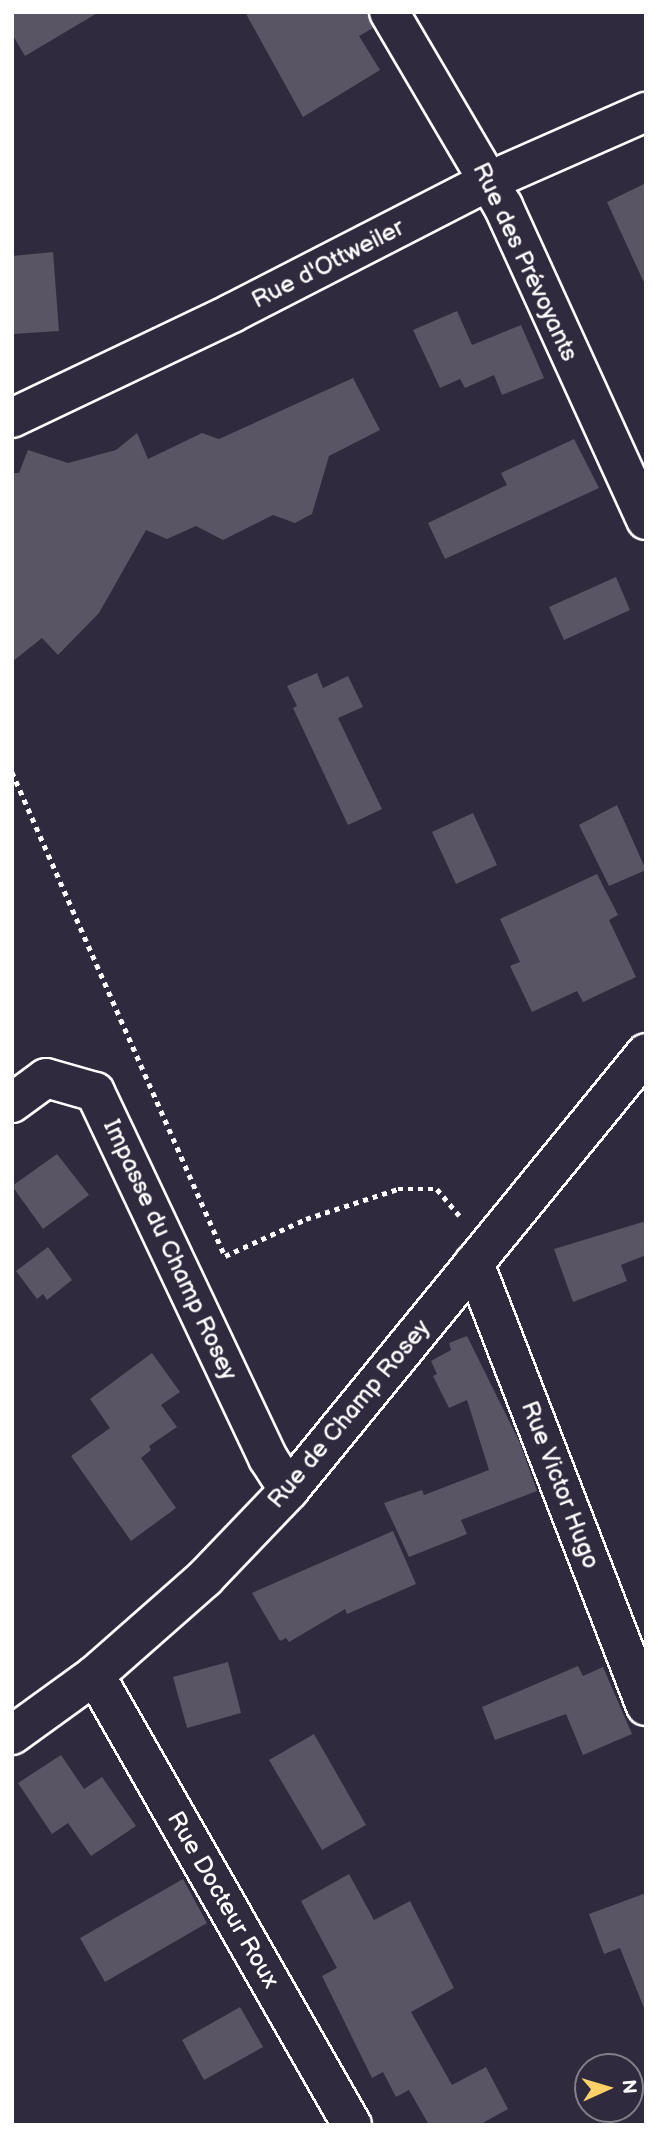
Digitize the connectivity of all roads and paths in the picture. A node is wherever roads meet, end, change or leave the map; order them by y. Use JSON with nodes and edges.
{"nodes":[{"id":1,"x":388,"y":12,"type":"edge"},
{"id":2,"x":646,"y":112,"type":"edge"},
{"id":3,"x":487,"y":182,"type":"junction"},
{"id":4,"x":12,"y":418,"type":"edge"},
{"id":5,"x":635,"y":472,"type":"edge"},
{"id":6,"x":646,"y":520,"type":"edge"},
{"id":7,"x":12,"y":772,"type":"edge"},
{"id":8,"x":646,"y":1053,"type":"edge"},
{"id":9,"x":12,"y":1103,"type":"edge"},
{"id":10,"x":481,"y":1256,"type":"junction"},
{"id":11,"x":289,"y":1489,"type":"junction"},
{"id":12,"x":95,"y":1675,"type":"junction"},
{"id":13,"x":646,"y":1706,"type":"edge"},
{"id":14,"x":12,"y":1735,"type":"edge"},
{"id":15,"x":352,"y":2125,"type":"edge"}],
"edges":[{"from":1,"to":3,"type":"street","name":"Rue des Prévoyants"},
{"from":2,"to":3,"type":"street","name":"Rue d'Ottweiler"},
{"from":3,"to":4,"type":"street","name":"Rue d'Ottweiler"},
{"from":3,"to":5,"type":"street","name":"Rue des Prévoyants"},
{"from":5,"to":6,"type":"street","name":"Rue des Prévoyants"},
{"from":7,"to":10,"type":"path"},
{"from":8,"to":10,"type":"street","name":"Rue de Champ Rosey"},
{"from":9,"to":11,"type":"street","name":"Impasse du Champ Rosey"},
{"from":10,"to":11,"type":"street","name":"Rue de Champ Rosey"},
{"from":10,"to":13,"type":"street","name":"Rue Victor Hugo"},
{"from":11,"to":12,"type":"street","name":"Rue de Champ Rosey"},
{"from":12,"to":14,"type":"street","name":"Rue de Champ Rosey"},
{"from":12,"to":15,"type":"street","name":"Rue Docteur Roux"}]}
